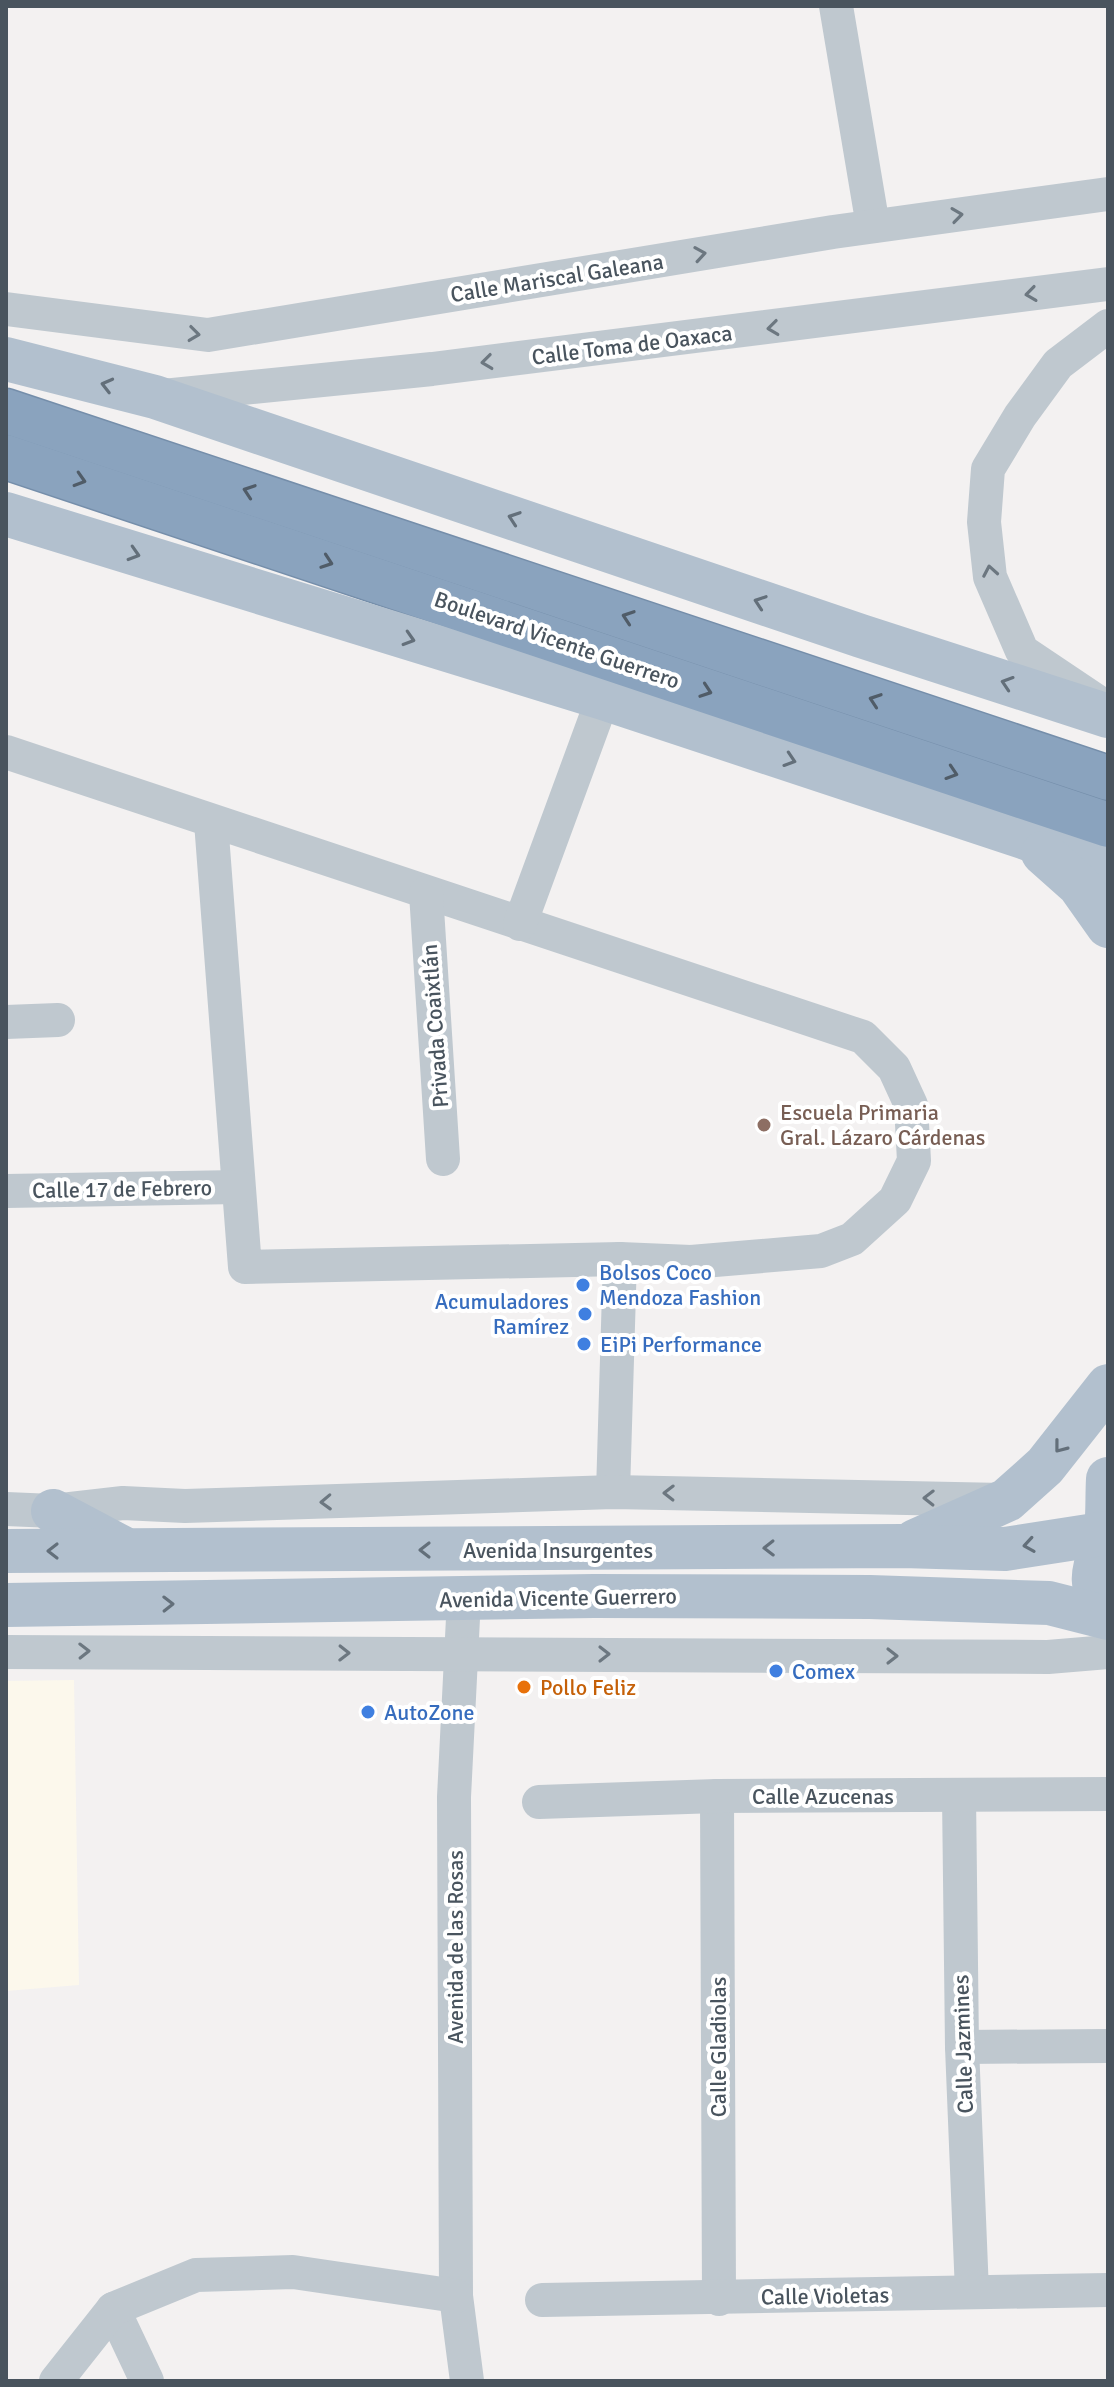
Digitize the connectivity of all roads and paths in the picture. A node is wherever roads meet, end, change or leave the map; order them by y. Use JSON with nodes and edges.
{"nodes":[{"id":1,"x":836,"y":6,"type":"edge"},
{"id":2,"x":1108,"y":194,"type":"edge"},
{"id":3,"x":873,"y":226,"type":"junction"},
{"id":4,"x":1108,"y":284,"type":"edge"},
{"id":5,"x":6,"y":309,"type":"edge"},
{"id":6,"x":1108,"y":326,"type":"edge"},
{"id":7,"x":6,"y":359,"type":"edge"},
{"id":8,"x":155,"y":397,"type":"junction"},
{"id":9,"x":6,"y":411,"type":"edge"},
{"id":10,"x":6,"y":457,"type":"edge"},
{"id":11,"x":6,"y":514,"type":"edge"},
{"id":12,"x":603,"y":698,"type":"junction"},
{"id":13,"x":1108,"y":708,"type":"edge"},
{"id":14,"x":1108,"y":716,"type":"edge"},
{"id":15,"x":6,"y":752,"type":"edge"},
{"id":16,"x":1108,"y":778,"type":"edge"},
{"id":17,"x":211,"y":822,"type":"junction"},
{"id":18,"x":1108,"y":825,"type":"edge"},
{"id":19,"x":1026,"y":838,"type":"junction"},
{"id":20,"x":1108,"y":870,"type":"edge"},
{"id":21,"x":426,"y":893,"type":"junction"},
{"id":22,"x":520,"y":924,"type":"junction"},
{"id":23,"x":1108,"y":926,"type":"edge"},
{"id":24,"x":58,"y":1020,"type":"dead end"},
{"id":25,"x":6,"y":1022,"type":"edge"},
{"id":26,"x":443,"y":1159,"type":"dead end"},
{"id":27,"x":238,"y":1187,"type":"junction"},
{"id":28,"x":6,"y":1191,"type":"edge"},
{"id":29,"x":620,"y":1259,"type":"junction"},
{"id":30,"x":1108,"y":1386,"type":"edge"},
{"id":31,"x":1108,"y":1479,"type":"edge"},
{"id":32,"x":613,"y":1492,"type":"junction"},
{"id":33,"x":1007,"y":1500,"type":"junction"},
{"id":34,"x":6,"y":1509,"type":"edge"},
{"id":35,"x":53,"y":1511,"type":"junction"},
{"id":36,"x":1107,"y":1532,"type":"edge"},
{"id":37,"x":903,"y":1546,"type":"junction"},
{"id":38,"x":6,"y":1551,"type":"edge"},
{"id":39,"x":381,"y":1551,"type":"junction"},
{"id":40,"x":130,"y":1552,"type":"junction"},
{"id":41,"x":464,"y":1598,"type":"junction"},
{"id":42,"x":378,"y":1600,"type":"junction"},
{"id":43,"x":6,"y":1605,"type":"edge"},
{"id":44,"x":1108,"y":1606,"type":"edge"},
{"id":45,"x":1108,"y":1618,"type":"edge"},
{"id":46,"x":6,"y":1652,"type":"edge"},
{"id":47,"x":1108,"y":1652,"type":"edge"},
{"id":48,"x":461,"y":1654,"type":"junction"},
{"id":49,"x":1108,"y":1794,"type":"edge"},
{"id":50,"x":959,"y":1795,"type":"junction"},
{"id":51,"x":717,"y":1796,"type":"junction"},
{"id":52,"x":539,"y":1802,"type":"dead end"},
{"id":53,"x":1108,"y":2046,"type":"edge"},
{"id":54,"x":962,"y":2047,"type":"junction"},
{"id":55,"x":1108,"y":2290,"type":"edge"},
{"id":56,"x":972,"y":2292,"type":"junction"},
{"id":57,"x":456,"y":2296,"type":"junction"},
{"id":58,"x":719,"y":2299,"type":"junction"},
{"id":59,"x":542,"y":2300,"type":"dead end"},
{"id":60,"x":113,"y":2309,"type":"junction"},
{"id":61,"x":56,"y":2381,"type":"edge"},
{"id":62,"x":147,"y":2381,"type":"edge"},
{"id":63,"x":467,"y":2381,"type":"edge"}],
"edges":[{"from":1,"to":3,"type":"street"},
{"from":3,"to":2,"type":"street","name":"Calle Mariscal Galeana","one_way":true},
{"from":5,"to":3,"type":"street","name":"Calle Mariscal Galeana","one_way":true},
{"from":4,"to":8,"type":"street","name":"Calle Toma de Oaxaca","one_way":true},
{"from":13,"to":6,"type":"street","one_way":true},
{"from":8,"to":7,"type":"main road","one_way":true},
{"from":14,"to":8,"type":"main road","one_way":true},
{"from":16,"to":9,"type":"highway","name":"Boulevard Vicente Guerrero","one_way":true},
{"from":10,"to":18,"type":"highway","name":"Boulevard Vicente Guerrero","one_way":true},
{"from":11,"to":12,"type":"main road","name":"Boulevard Vicente Guerrero","one_way":true},
{"from":12,"to":19,"type":"main road","name":"Boulevard Vicente Guerrero","one_way":true},
{"from":12,"to":22,"type":"street"},
{"from":15,"to":17,"type":"street"},
{"from":17,"to":21,"type":"street"},
{"from":17,"to":27,"type":"street"},
{"from":19,"to":20,"type":"main road","name":"Boulevard Vicente Guerrero"},
{"from":19,"to":23,"type":"main road"},
{"from":21,"to":22,"type":"street"},
{"from":21,"to":26,"type":"street","name":"Privada Coaixtlán"},
{"from":22,"to":29,"type":"street"},
{"from":24,"to":25,"type":"street"},
{"from":27,"to":28,"type":"street","name":"Calle 17 de Febrero"},
{"from":27,"to":29,"type":"street"},
{"from":29,"to":32,"type":"street"},
{"from":30,"to":33,"type":"main road","one_way":true},
{"from":31,"to":36,"type":"main road"},
{"from":33,"to":32,"type":"street","one_way":true},
{"from":32,"to":35,"type":"street","one_way":true},
{"from":33,"to":37,"type":"main road"},
{"from":34,"to":35,"type":"street"},
{"from":35,"to":40,"type":"main road"},
{"from":36,"to":37,"type":"main road","name":"Avenida Insurgentes","one_way":true},
{"from":36,"to":44,"type":"main road"},
{"from":37,"to":39,"type":"main road","name":"Avenida Insurgentes","one_way":true},
{"from":40,"to":38,"type":"main road","name":"Avenida Insurgentes","one_way":true},
{"from":39,"to":40,"type":"main road","name":"Avenida Insurgentes"},
{"from":39,"to":42,"type":"main road"},
{"from":41,"to":42,"type":"main road","name":"Avenida Vicente Guerrero"},
{"from":41,"to":45,"type":"main road","name":"Avenida Vicente Guerrero"},
{"from":41,"to":48,"type":"street","name":"Avenida de las Rosas"},
{"from":43,"to":42,"type":"main road","name":"Avenida Vicente Guerrero","one_way":true},
{"from":46,"to":48,"type":"street","one_way":true},
{"from":48,"to":47,"type":"street","one_way":true},
{"from":48,"to":57,"type":"street","name":"Avenida de las Rosas"},
{"from":49,"to":50,"type":"street","name":"Calle Azucenas"},
{"from":50,"to":51,"type":"street","name":"Calle Azucenas"},
{"from":50,"to":54,"type":"street","name":"Calle Jazmines"},
{"from":51,"to":52,"type":"street","name":"Calle Azucenas"},
{"from":51,"to":58,"type":"street","name":"Calle Gladiolas"},
{"from":53,"to":54,"type":"street"},
{"from":54,"to":56,"type":"street","name":"Calle Jazmines"},
{"from":55,"to":56,"type":"street","name":"Calle Violetas"},
{"from":56,"to":58,"type":"street","name":"Calle Violetas"},
{"from":57,"to":60,"type":"street"},
{"from":57,"to":63,"type":"street","name":"Avenida de las Rosas"},
{"from":58,"to":59,"type":"street","name":"Calle Violetas"},
{"from":60,"to":61,"type":"street"},
{"from":60,"to":62,"type":"street"}]}
